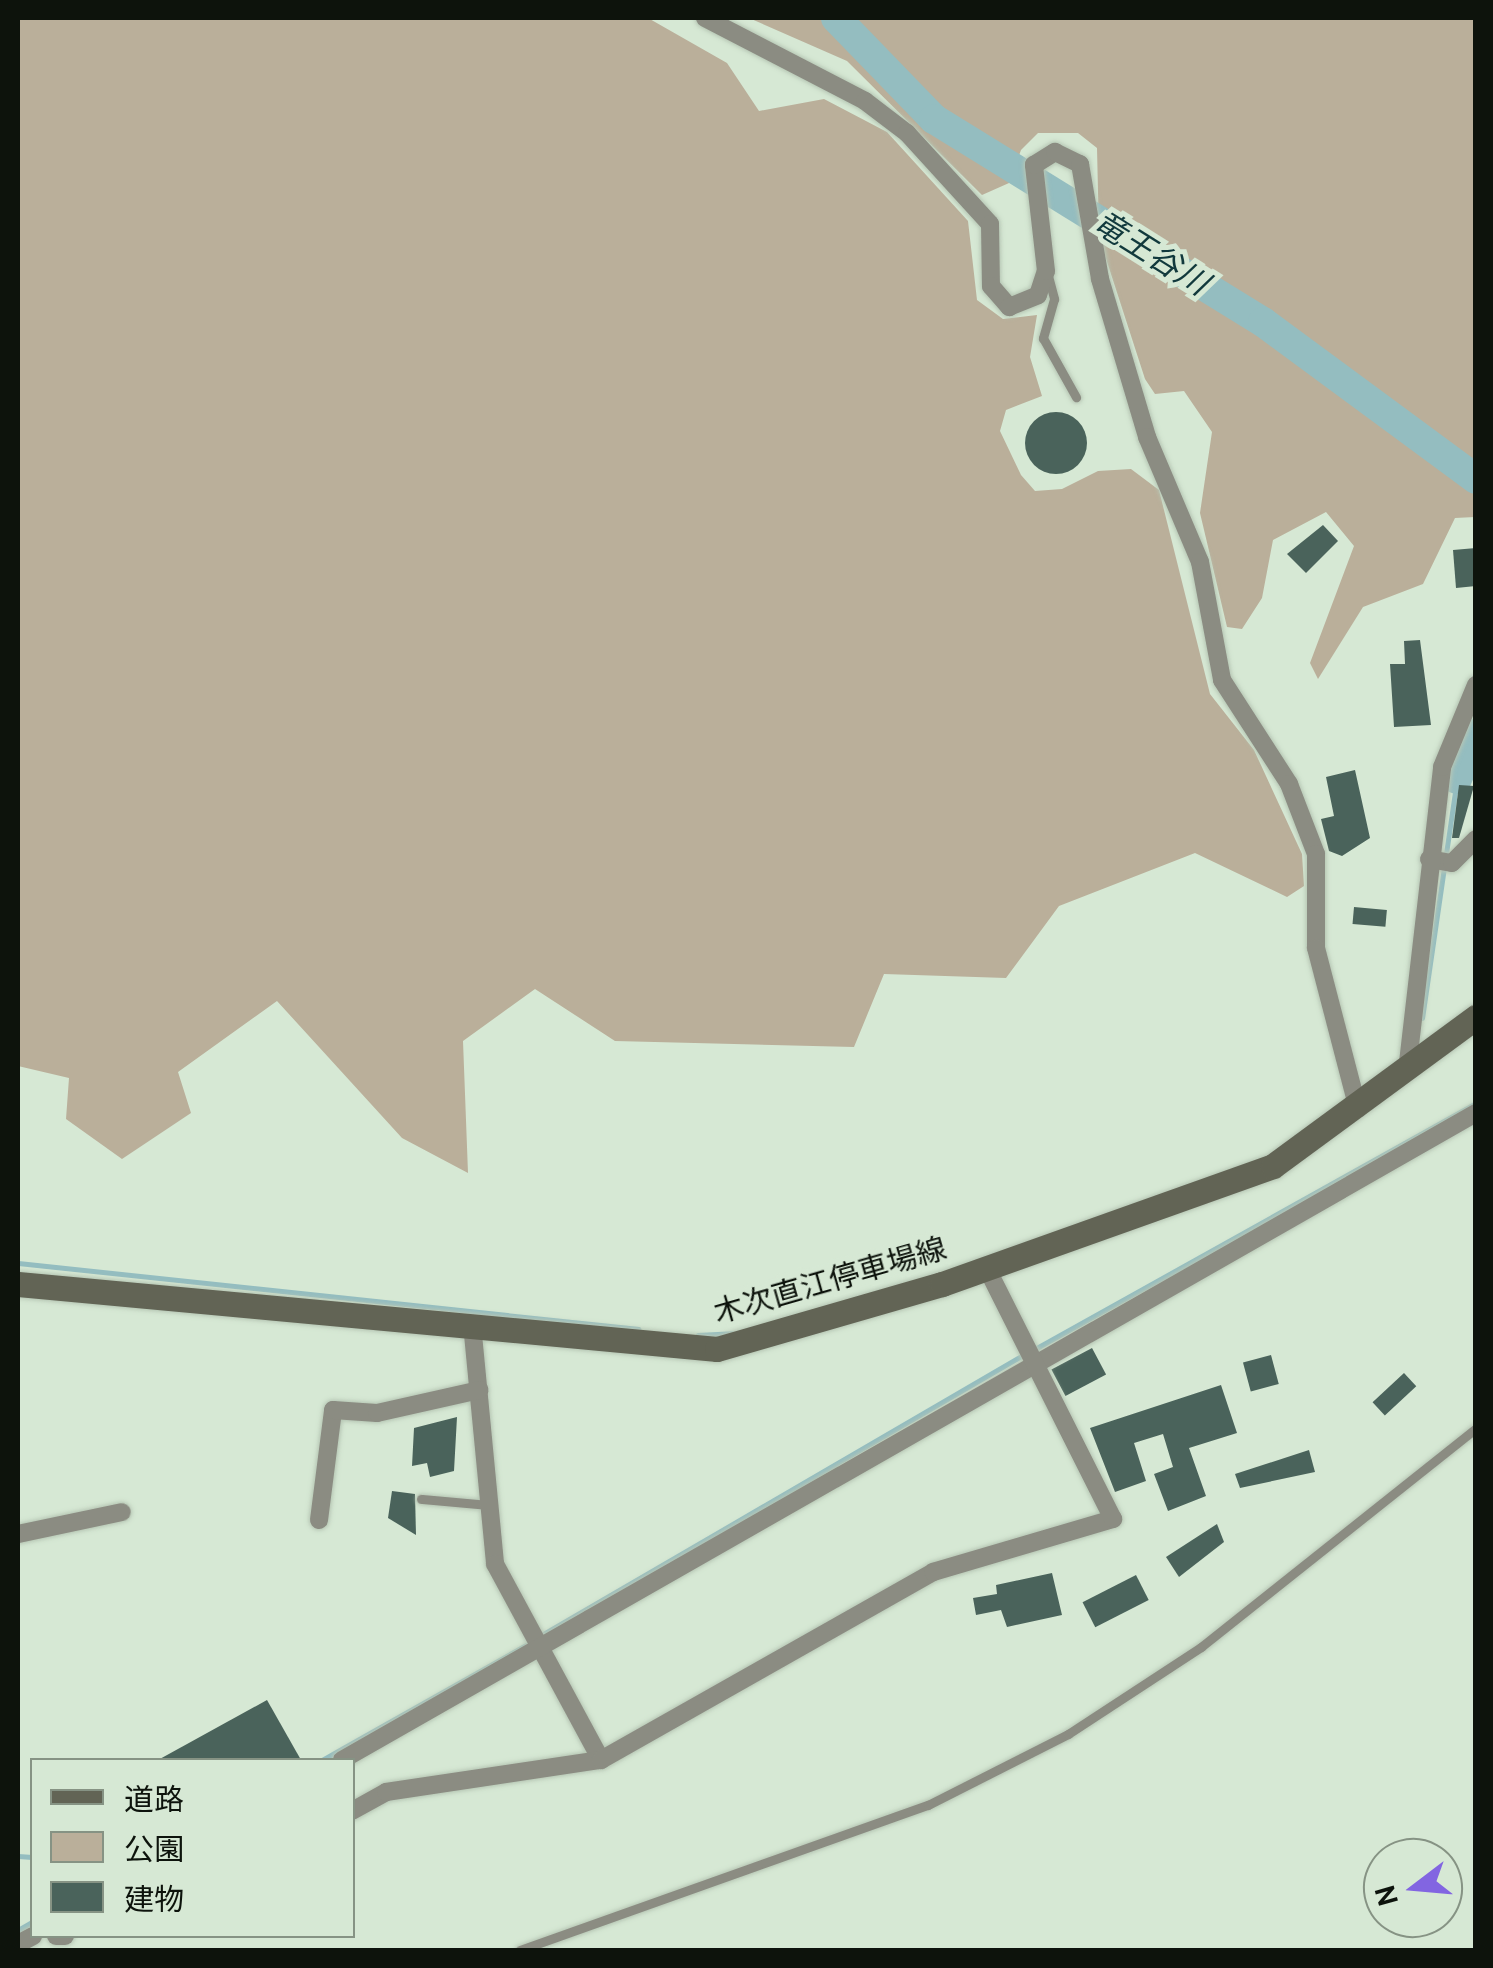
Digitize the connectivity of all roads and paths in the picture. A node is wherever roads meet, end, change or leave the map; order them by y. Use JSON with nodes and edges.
{"nodes":[{"id":1,"x":705,"y":18,"type":"edge"},
{"id":2,"x":1046,"y":272,"type":"junction"},
{"id":3,"x":1076,"y":397,"type":"dead end"},
{"id":4,"x":1476,"y":685,"type":"edge"},
{"id":5,"x":1476,"y":838,"type":"edge"},
{"id":6,"x":1429,"y":859,"type":"junction"},
{"id":7,"x":1476,"y":1017,"type":"edge"},
{"id":8,"x":1407,"y":1070,"type":"junction"},
{"id":9,"x":1358,"y":1109,"type":"junction"},
{"id":10,"x":1476,"y":1113,"type":"edge"},
{"id":11,"x":987,"y":1270,"type":"junction"},
{"id":12,"x":18,"y":1284,"type":"edge"},
{"id":13,"x":472,"y":1324,"type":"junction"},
{"id":14,"x":1032,"y":1366,"type":"junction"},
{"id":15,"x":478,"y":1390,"type":"junction"},
{"id":16,"x":1476,"y":1428,"type":"edge"},
{"id":17,"x":421,"y":1499,"type":"dead end"},
{"id":18,"x":490,"y":1505,"type":"junction"},
{"id":19,"x":122,"y":1512,"type":"dead end"},
{"id":20,"x":319,"y":1520,"type":"dead end"},
{"id":21,"x":18,"y":1534,"type":"edge"},
{"id":22,"x":538,"y":1649,"type":"junction"},
{"id":23,"x":346,"y":1758,"type":"edge"},
{"id":24,"x":601,"y":1760,"type":"junction"},
{"id":25,"x":355,"y":1809,"type":"edge"},
{"id":26,"x":520,"y":1950,"type":"edge"}],
"edges":[{"from":1,"to":2,"type":"street"},
{"from":2,"to":3,"type":"lane"},
{"from":2,"to":9,"type":"street"},
{"from":4,"to":6,"type":"street"},
{"from":5,"to":6,"type":"street"},
{"from":6,"to":8,"type":"street"},
{"from":7,"to":8,"type":"main road","name":"木次直江停車場線"},
{"from":8,"to":9,"type":"main road","name":"木次直江停車場線"},
{"from":9,"to":11,"type":"main road","name":"木次直江停車場線"},
{"from":10,"to":14,"type":"street"},
{"from":11,"to":13,"type":"main road","name":"木次直江停車場線"},
{"from":11,"to":14,"type":"street"},
{"from":12,"to":13,"type":"main road","name":"木次直江停車場線"},
{"from":13,"to":15,"type":"street"},
{"from":14,"to":22,"type":"street"},
{"from":14,"to":24,"type":"street"},
{"from":15,"to":18,"type":"street"},
{"from":15,"to":20,"type":"street"},
{"from":16,"to":26,"type":"lane"},
{"from":17,"to":18,"type":"lane"},
{"from":18,"to":22,"type":"street"},
{"from":19,"to":21,"type":"street"},
{"from":22,"to":23,"type":"street"},
{"from":22,"to":24,"type":"street"},
{"from":24,"to":25,"type":"street"}]}
